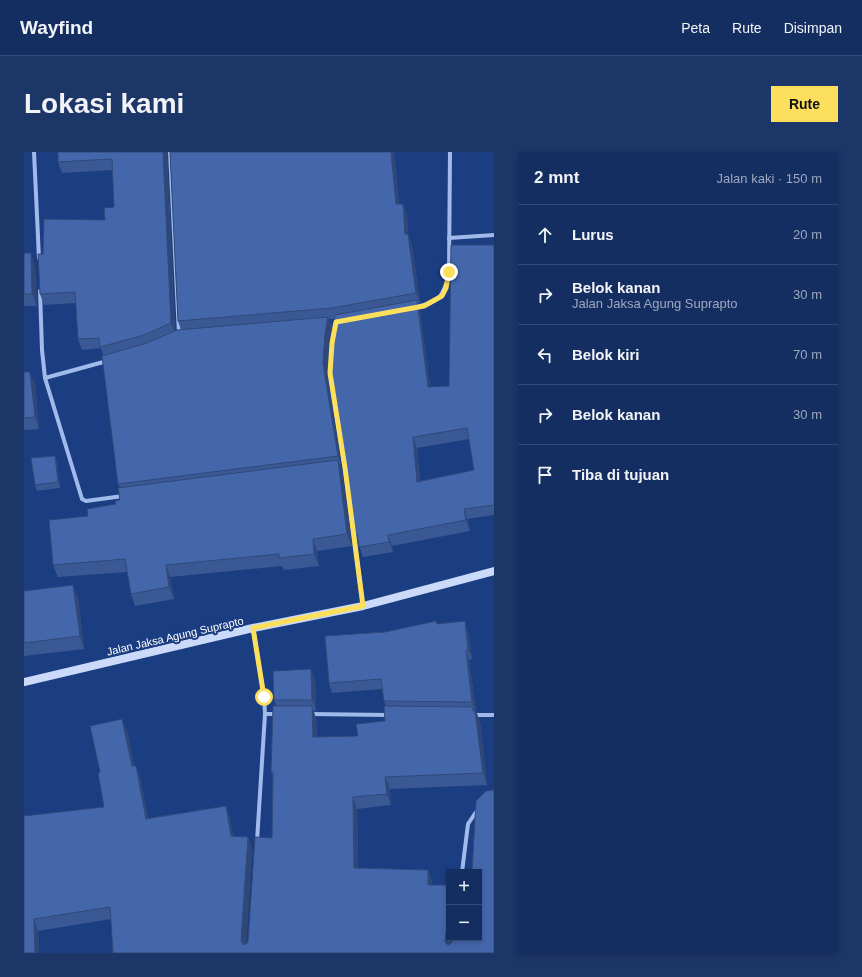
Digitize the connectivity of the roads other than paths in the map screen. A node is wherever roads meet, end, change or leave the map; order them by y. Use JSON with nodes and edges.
{"nodes":[{"id":1,"x":34,"y":152,"type":"edge"},
{"id":2,"x":170,"y":152,"type":"edge"},
{"id":3,"x":450,"y":152,"type":"edge"},
{"id":4,"x":494,"y":235,"type":"edge"},
{"id":5,"x":449,"y":238,"type":"junction"},
{"id":6,"x":39,"y":263,"type":"edge"},
{"id":7,"x":40,"y":287,"type":"edge"},
{"id":8,"x":410,"y":308,"type":"edge"},
{"id":9,"x":179,"y":336,"type":"junction"},
{"id":10,"x":187,"y":336,"type":"edge"},
{"id":11,"x":173,"y":339,"type":"edge"},
{"id":12,"x":332,"y":358,"type":"edge"},
{"id":13,"x":112,"y":360,"type":"edge"},
{"id":14,"x":45,"y":378,"type":"junction"},
{"id":15,"x":345,"y":468,"type":"junction"},
{"id":16,"x":338,"y":469,"type":"edge"},
{"id":17,"x":125,"y":496,"type":"edge"},
{"id":18,"x":494,"y":571,"type":"edge"},
{"id":19,"x":363,"y":606,"type":"junction"},
{"id":20,"x":253,"y":628,"type":"junction"},
{"id":21,"x":24,"y":682,"type":"edge"},
{"id":22,"x":265,"y":714,"type":"junction"},
{"id":23,"x":281,"y":714,"type":"edge"},
{"id":24,"x":304,"y":714,"type":"edge"},
{"id":25,"x":391,"y":715,"type":"edge"},
{"id":26,"x":462,"y":715,"type":"edge"},
{"id":27,"x":494,"y":715,"type":"edge"},
{"id":28,"x":484,"y":803,"type":"edge"},
{"id":29,"x":256,"y":850,"type":"edge"},
{"id":30,"x":462,"y":869,"type":"edge"}],
"edges":[{"from":1,"to":6,"type":"street"},
{"from":2,"to":9,"type":"street"},
{"from":3,"to":5,"type":"street"},
{"from":4,"to":5,"type":"street"},
{"from":5,"to":8,"type":"street"},
{"from":7,"to":14,"type":"street"},
{"from":9,"to":10,"type":"street"},
{"from":9,"to":11,"type":"street"},
{"from":12,"to":15,"type":"street"},
{"from":13,"to":14,"type":"street"},
{"from":14,"to":17,"type":"street"},
{"from":15,"to":16,"type":"street"},
{"from":15,"to":19,"type":"street"},
{"from":18,"to":19,"type":"main road","name":"Jalan Jaksa Agung Suprapto"},
{"from":19,"to":20,"type":"main road","name":"Jalan Jaksa Agung Suprapto"},
{"from":20,"to":21,"type":"main road","name":"Jalan Jaksa Agung Suprapto"},
{"from":20,"to":22,"type":"street"},
{"from":22,"to":23,"type":"street"},
{"from":22,"to":29,"type":"street"},
{"from":24,"to":25,"type":"street"},
{"from":26,"to":27,"type":"street"},
{"from":28,"to":30,"type":"street"}]}
